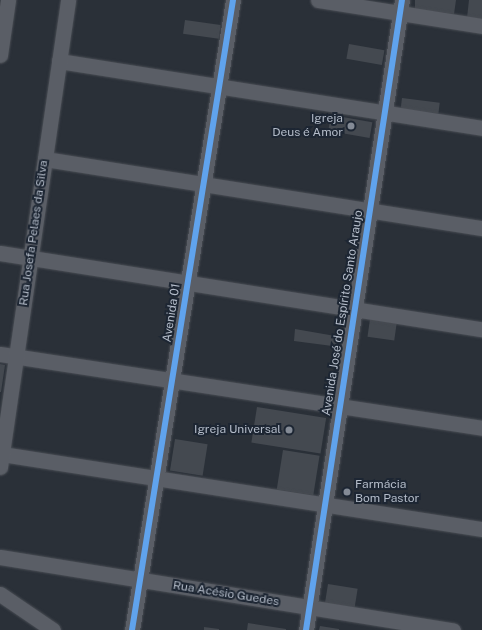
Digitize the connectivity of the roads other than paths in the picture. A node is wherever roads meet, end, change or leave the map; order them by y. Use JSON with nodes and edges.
{"nodes":[{"id":1,"x":8,"y":0,"type":"edge"},
{"id":2,"x":68,"y":0,"type":"edge"},
{"id":3,"x":233,"y":0,"type":"edge"},
{"id":4,"x":318,"y":0,"type":"edge"},
{"id":5,"x":402,"y":6,"type":"edge"},
{"id":6,"x":482,"y":26,"type":"edge"},
{"id":7,"x":0,"y":55,"type":"edge"},
{"id":8,"x":59,"y":61,"type":"junction"},
{"id":9,"x":219,"y":86,"type":"junction"},
{"id":10,"x":386,"y":112,"type":"junction"},
{"id":11,"x":482,"y":128,"type":"edge"},
{"id":12,"x":45,"y":159,"type":"junction"},
{"id":13,"x":203,"y":184,"type":"junction"},
{"id":14,"x":370,"y":210,"type":"junction"},
{"id":15,"x":482,"y":228,"type":"edge"},
{"id":16,"x":0,"y":253,"type":"edge"},
{"id":17,"x":30,"y":258,"type":"junction"},
{"id":18,"x":188,"y":283,"type":"junction"},
{"id":19,"x":355,"y":309,"type":"junction"},
{"id":20,"x":482,"y":329,"type":"edge"},
{"id":21,"x":0,"y":354,"type":"edge"},
{"id":22,"x":16,"y":356,"type":"junction"},
{"id":23,"x":172,"y":379,"type":"junction"},
{"id":24,"x":340,"y":406,"type":"junction"},
{"id":25,"x":482,"y":428,"type":"edge"},
{"id":26,"x":1,"y":460,"type":"edge"},
{"id":27,"x":156,"y":478,"type":"junction"},
{"id":28,"x":325,"y":505,"type":"junction"},
{"id":29,"x":482,"y":529,"type":"edge"},
{"id":30,"x":0,"y":557,"type":"edge"},
{"id":31,"x":140,"y":580,"type":"junction"},
{"id":32,"x":0,"y":594,"type":"edge"},
{"id":33,"x":309,"y":607,"type":"junction"},
{"id":34,"x":53,"y":630,"type":"edge"},
{"id":35,"x":132,"y":630,"type":"edge"},
{"id":36,"x":306,"y":630,"type":"edge"},
{"id":37,"x":453,"y":630,"type":"edge"}],
"edges":[{"from":1,"to":7,"type":"street"},
{"from":2,"to":8,"type":"street","name":"Rua Josefa Pelaes da Silva"},
{"from":3,"to":9,"type":"street","name":"Avenida 01"},
{"from":4,"to":5,"type":"street"},
{"from":5,"to":6,"type":"street"},
{"from":5,"to":10,"type":"street","name":"Avenida José do Espírito Santo Araujo"},
{"from":8,"to":9,"type":"street"},
{"from":8,"to":12,"type":"street","name":"Rua Josefa Pelaes da Silva"},
{"from":9,"to":10,"type":"street"},
{"from":9,"to":13,"type":"street","name":"Avenida 01"},
{"from":10,"to":11,"type":"street"},
{"from":10,"to":14,"type":"street","name":"Avenida José do Espírito Santo Araujo"},
{"from":12,"to":13,"type":"street"},
{"from":12,"to":17,"type":"street","name":"Rua Josefa Pelaes da Silva"},
{"from":13,"to":14,"type":"street"},
{"from":13,"to":18,"type":"street","name":"Avenida 01"},
{"from":14,"to":15,"type":"street"},
{"from":14,"to":19,"type":"street","name":"Avenida José do Espírito Santo Araujo"},
{"from":16,"to":17,"type":"street"},
{"from":17,"to":18,"type":"street"},
{"from":17,"to":22,"type":"street","name":"Rua Josefa Pelaes da Silva"},
{"from":18,"to":19,"type":"street"},
{"from":18,"to":23,"type":"street","name":"Avenida 01"},
{"from":19,"to":20,"type":"street"},
{"from":19,"to":24,"type":"street","name":"Avenida José do Espírito Santo Araujo"},
{"from":21,"to":22,"type":"street"},
{"from":22,"to":23,"type":"street"},
{"from":22,"to":26,"type":"street","name":"Rua Josefa Pelaes da Silva"},
{"from":23,"to":24,"type":"street"},
{"from":23,"to":27,"type":"street","name":"Avenida 01"},
{"from":24,"to":25,"type":"street"},
{"from":24,"to":28,"type":"street","name":"Avenida José do Espírito Santo Araujo"},
{"from":26,"to":27,"type":"street"},
{"from":27,"to":28,"type":"street"},
{"from":27,"to":31,"type":"street","name":"Avenida 01"},
{"from":28,"to":29,"type":"street"},
{"from":28,"to":33,"type":"street","name":"Avenida José do Espírito Santo Araujo"},
{"from":30,"to":31,"type":"street","name":"Rua Acésio Guedes"},
{"from":31,"to":33,"type":"street","name":"Rua Acésio Guedes"},
{"from":31,"to":35,"type":"street","name":"Avenida 01"},
{"from":32,"to":34,"type":"street"},
{"from":33,"to":36,"type":"street","name":"Avenida José do Espírito Santo Araujo"},
{"from":33,"to":37,"type":"street","name":"Rua Acésio Guedes"}]}
